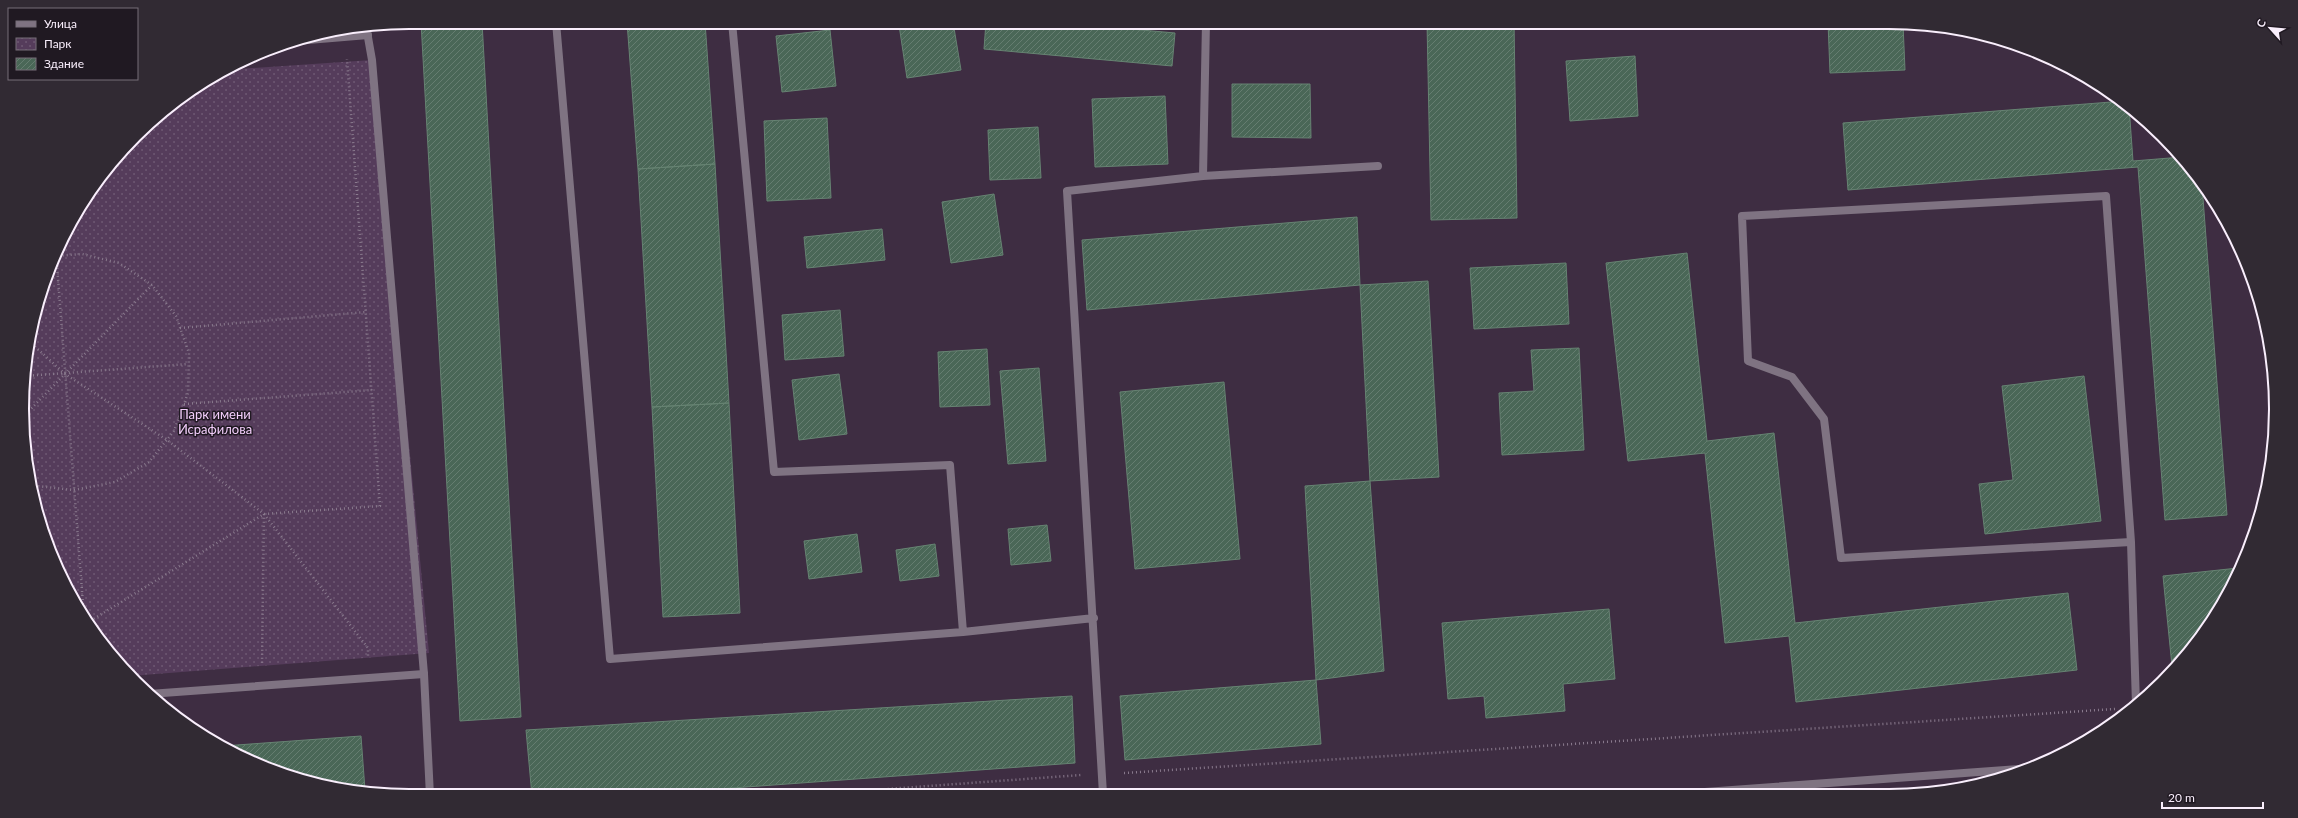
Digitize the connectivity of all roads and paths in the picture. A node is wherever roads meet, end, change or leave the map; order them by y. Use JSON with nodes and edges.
{"nodes":[{"id":1,"x":557,"y":29,"type":"edge"},
{"id":2,"x":733,"y":29,"type":"edge"},
{"id":3,"x":1206,"y":29,"type":"edge"},
{"id":4,"x":367,"y":31,"type":"edge"},
{"id":5,"x":368,"y":36,"type":"junction"},
{"id":6,"x":346,"y":37,"type":"junction"},
{"id":7,"x":324,"y":39,"type":"edge"},
{"id":8,"x":1378,"y":166,"type":"dead end"},
{"id":9,"x":1203,"y":176,"type":"junction"},
{"id":10,"x":62,"y":254,"type":"edge"},
{"id":11,"x":57,"y":267,"type":"edge"},
{"id":12,"x":152,"y":284,"type":"junction"},
{"id":13,"x":366,"y":312,"type":"junction"},
{"id":14,"x":180,"y":328,"type":"junction"},
{"id":15,"x":34,"y":346,"type":"edge"},
{"id":16,"x":188,"y":364,"type":"junction"},
{"id":17,"x":65,"y":374,"type":"junction"},
{"id":18,"x":31,"y":376,"type":"edge"},
{"id":19,"x":372,"y":390,"type":"junction"},
{"id":20,"x":184,"y":404,"type":"junction"},
{"id":21,"x":29,"y":411,"type":"edge"},
{"id":22,"x":167,"y":440,"type":"junction"},
{"id":23,"x":37,"y":486,"type":"edge"},
{"id":24,"x":74,"y":490,"type":"junction"},
{"id":25,"x":264,"y":514,"type":"junction"},
{"id":26,"x":2131,"y":542,"type":"junction"},
{"id":27,"x":83,"y":604,"type":"edge"},
{"id":28,"x":1094,"y":618,"type":"junction"},
{"id":29,"x":93,"y":619,"type":"edge"},
{"id":30,"x":963,"y":632,"type":"junction"},
{"id":31,"x":424,"y":674,"type":"junction"},
{"id":32,"x":369,"y":678,"type":"junction"},
{"id":33,"x":262,"y":686,"type":"junction"},
{"id":34,"x":156,"y":693,"type":"edge"},
{"id":35,"x":2136,"y":698,"type":"edge"},
{"id":36,"x":2117,"y":708,"type":"dead end"},
{"id":37,"x":2008,"y":770,"type":"edge"},
{"id":38,"x":1102,"y":774,"type":"junction"},
{"id":39,"x":430,"y":789,"type":"edge"},
{"id":40,"x":889,"y":789,"type":"edge"},
{"id":41,"x":1103,"y":789,"type":"edge"},
{"id":42,"x":1746,"y":789,"type":"edge"}],
"edges":[{"from":1,"to":30,"type":"street"},
{"from":2,"to":30,"type":"street"},
{"from":3,"to":9,"type":"street"},
{"from":4,"to":5,"type":"street"},
{"from":5,"to":6,"type":"street"},
{"from":5,"to":31,"type":"street"},
{"from":6,"to":7,"type":"street"},
{"from":6,"to":13,"type":"path"},
{"from":8,"to":9,"type":"street"},
{"from":9,"to":28,"type":"street"},
{"from":10,"to":12,"type":"path"},
{"from":11,"to":17,"type":"path"},
{"from":12,"to":14,"type":"path"},
{"from":12,"to":17,"type":"path"},
{"from":13,"to":14,"type":"path"},
{"from":13,"to":19,"type":"path"},
{"from":14,"to":16,"type":"path"},
{"from":15,"to":17,"type":"path"},
{"from":16,"to":17,"type":"path"},
{"from":16,"to":20,"type":"path"},
{"from":17,"to":18,"type":"path"},
{"from":17,"to":21,"type":"path"},
{"from":17,"to":22,"type":"path"},
{"from":17,"to":24,"type":"path"},
{"from":19,"to":20,"type":"path"},
{"from":19,"to":25,"type":"path"},
{"from":20,"to":22,"type":"path"},
{"from":22,"to":24,"type":"path"},
{"from":22,"to":25,"type":"path"},
{"from":23,"to":24,"type":"path"},
{"from":24,"to":27,"type":"path"},
{"from":25,"to":29,"type":"path"},
{"from":25,"to":32,"type":"path"},
{"from":25,"to":33,"type":"path"},
{"from":26,"to":26,"type":"street"},
{"from":26,"to":35,"type":"street"},
{"from":28,"to":30,"type":"street"},
{"from":28,"to":38,"type":"street"},
{"from":31,"to":32,"type":"street"},
{"from":31,"to":39,"type":"street"},
{"from":32,"to":33,"type":"street"},
{"from":33,"to":34,"type":"street"},
{"from":36,"to":38,"type":"path"},
{"from":37,"to":42,"type":"street"},
{"from":38,"to":40,"type":"path"},
{"from":38,"to":41,"type":"street"}]}
